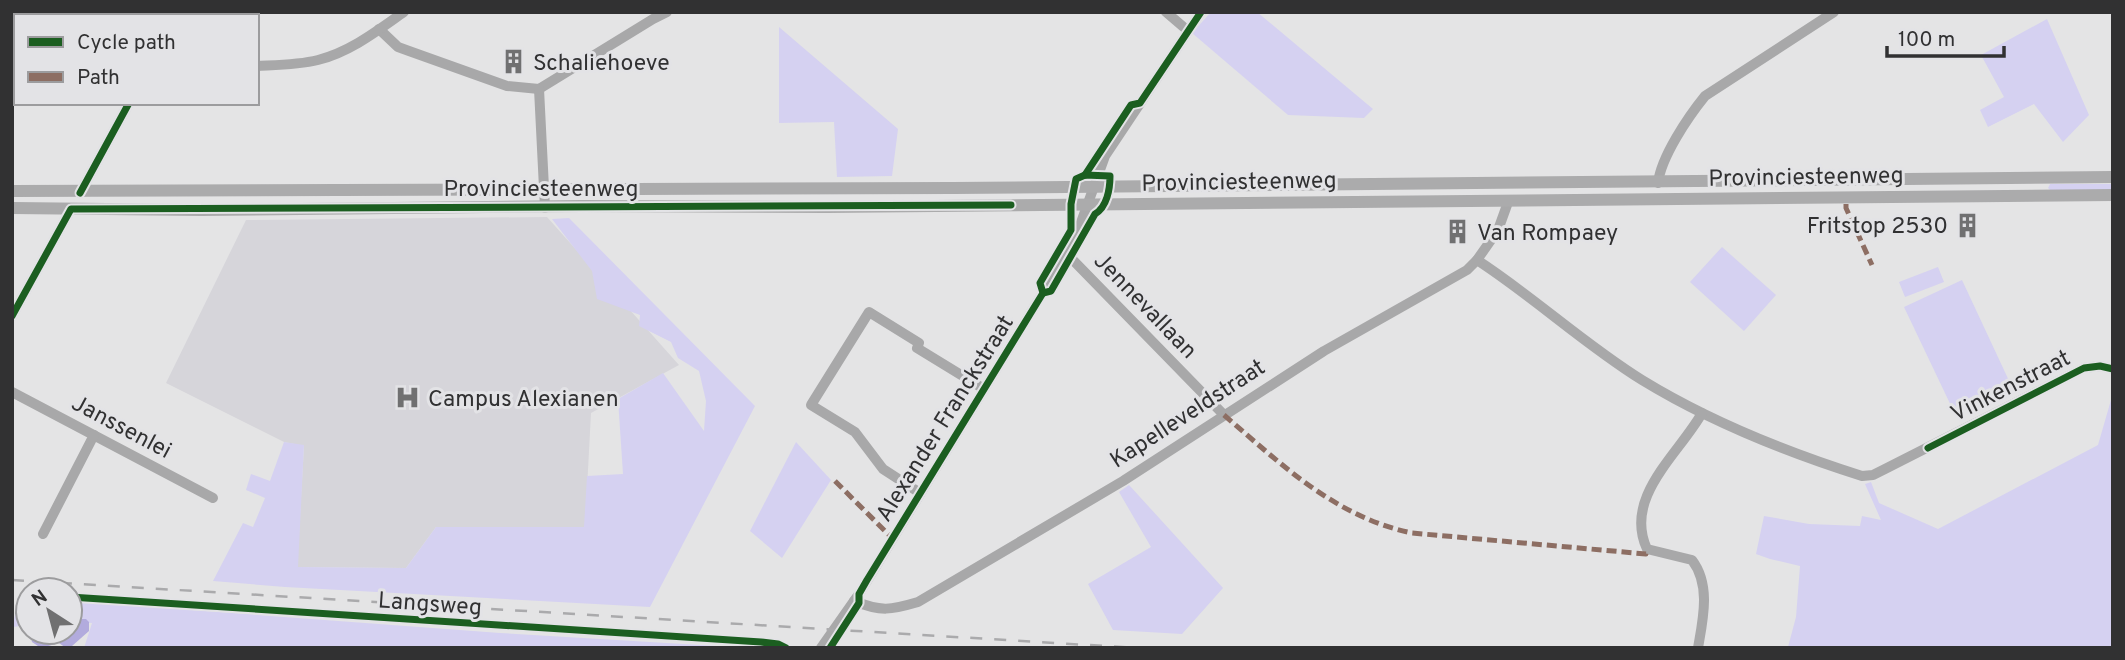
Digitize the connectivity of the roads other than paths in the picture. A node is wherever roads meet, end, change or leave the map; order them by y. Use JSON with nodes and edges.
{"nodes":[{"id":1,"x":404,"y":12,"type":"edge"},
{"id":2,"x":667,"y":12,"type":"edge"},
{"id":3,"x":1166,"y":12,"type":"edge"},
{"id":4,"x":1201,"y":12,"type":"edge"},
{"id":5,"x":1834,"y":12,"type":"edge"},
{"id":6,"x":379,"y":29,"type":"junction"},
{"id":7,"x":1187,"y":30,"type":"junction"},
{"id":8,"x":259,"y":66,"type":"edge"},
{"id":9,"x":539,"y":89,"type":"junction"},
{"id":10,"x":128,"y":105,"type":"edge"},
{"id":11,"x":2113,"y":177,"type":"edge"},
{"id":12,"x":1823,"y":180,"type":"junction"},
{"id":13,"x":1658,"y":183,"type":"junction"},
{"id":14,"x":1537,"y":184,"type":"junction"},
{"id":15,"x":1094,"y":186,"type":"junction"},
{"id":16,"x":542,"y":188,"type":"junction"},
{"id":17,"x":12,"y":191,"type":"edge"},
{"id":18,"x":80,"y":193,"type":"junction"},
{"id":19,"x":2113,"y":195,"type":"edge"},
{"id":20,"x":1815,"y":199,"type":"junction"},
{"id":21,"x":1506,"y":200,"type":"junction"},
{"id":22,"x":1526,"y":200,"type":"junction"},
{"id":23,"x":1088,"y":203,"type":"junction"},
{"id":24,"x":12,"y":208,"type":"edge"},
{"id":25,"x":545,"y":208,"type":"junction"},
{"id":26,"x":71,"y":209,"type":"junction"},
{"id":27,"x":1067,"y":254,"type":"junction"},
{"id":28,"x":1477,"y":260,"type":"junction"},
{"id":29,"x":12,"y":316,"type":"edge"},
{"id":30,"x":2113,"y":369,"type":"edge"},
{"id":31,"x":984,"y":389,"type":"junction"},
{"id":32,"x":12,"y":392,"type":"edge"},
{"id":33,"x":1702,"y":413,"type":"junction"},
{"id":34,"x":1224,"y":415,"type":"junction"},
{"id":35,"x":94,"y":435,"type":"junction"},
{"id":36,"x":920,"y":493,"type":"junction"},
{"id":37,"x":212,"y":498,"type":"dead end"},
{"id":38,"x":43,"y":534,"type":"dead end"},
{"id":39,"x":854,"y":601,"type":"junction"},
{"id":40,"x":821,"y":648,"type":"edge"},
{"id":41,"x":1698,"y":648,"type":"edge"}],
"edges":[{"from":1,"to":6,"type":"street"},
{"from":2,"to":9,"type":"street"},
{"from":3,"to":7,"type":"street"},
{"from":4,"to":7,"type":"street","name":"Alexander Franckstraat"},
{"from":5,"to":13,"type":"street"},
{"from":6,"to":8,"type":"street"},
{"from":6,"to":9,"type":"street"},
{"from":7,"to":15,"type":"street","name":"Alexander Franckstraat"},
{"from":9,"to":16,"type":"street"},
{"from":10,"to":18,"type":"street"},
{"from":11,"to":12,"type":"main road","name":"Provinciesteenweg"},
{"from":12,"to":13,"type":"main road","name":"Provinciesteenweg"},
{"from":12,"to":20,"type":"main road"},
{"from":13,"to":14,"type":"main road","name":"Provinciesteenweg"},
{"from":14,"to":15,"type":"main road","name":"Provinciesteenweg"},
{"from":14,"to":22,"type":"main road"},
{"from":15,"to":16,"type":"main road","name":"Provinciesteenweg"},
{"from":15,"to":23,"type":"street","name":"Alexander Franckstraat"},
{"from":16,"to":18,"type":"main road","name":"Provinciesteenweg"},
{"from":16,"to":25,"type":"street"},
{"from":17,"to":18,"type":"main road","name":"Provinciesteenweg"},
{"from":18,"to":26,"type":"main road"},
{"from":19,"to":20,"type":"main road","name":"Provinciesteenweg"},
{"from":20,"to":22,"type":"main road","name":"Provinciesteenweg"},
{"from":21,"to":22,"type":"main road","name":"Provinciesteenweg"},
{"from":21,"to":23,"type":"main road","name":"Provinciesteenweg"},
{"from":21,"to":28,"type":"street","name":"Kapelleveldstraat"},
{"from":23,"to":25,"type":"main road","name":"Provinciesteenweg"},
{"from":23,"to":27,"type":"street","name":"Alexander Franckstraat"},
{"from":24,"to":26,"type":"main road","name":"Provinciesteenweg"},
{"from":25,"to":26,"type":"main road","name":"Provinciesteenweg"},
{"from":26,"to":29,"type":"street"},
{"from":27,"to":31,"type":"street","name":"Alexander Franckstraat"},
{"from":27,"to":34,"type":"street","name":"Jennevallaan"},
{"from":28,"to":33,"type":"street","name":"Vinkenstraat"},
{"from":28,"to":34,"type":"street","name":"Kapelleveldstraat"},
{"from":30,"to":33,"type":"street","name":"Vinkenstraat"},
{"from":31,"to":36,"type":"street","name":"Alexander Franckstraat"},
{"from":31,"to":36,"type":"street"},
{"from":32,"to":35,"type":"street","name":"Janssenlei"},
{"from":33,"to":41,"type":"street"},
{"from":34,"to":39,"type":"street","name":"Kapelleveldstraat"},
{"from":35,"to":37,"type":"street","name":"Janssenlei"},
{"from":35,"to":38,"type":"street"},
{"from":36,"to":39,"type":"street","name":"Alexander Franckstraat"},
{"from":39,"to":40,"type":"street","name":"Alexander Franckstraat"}]}
